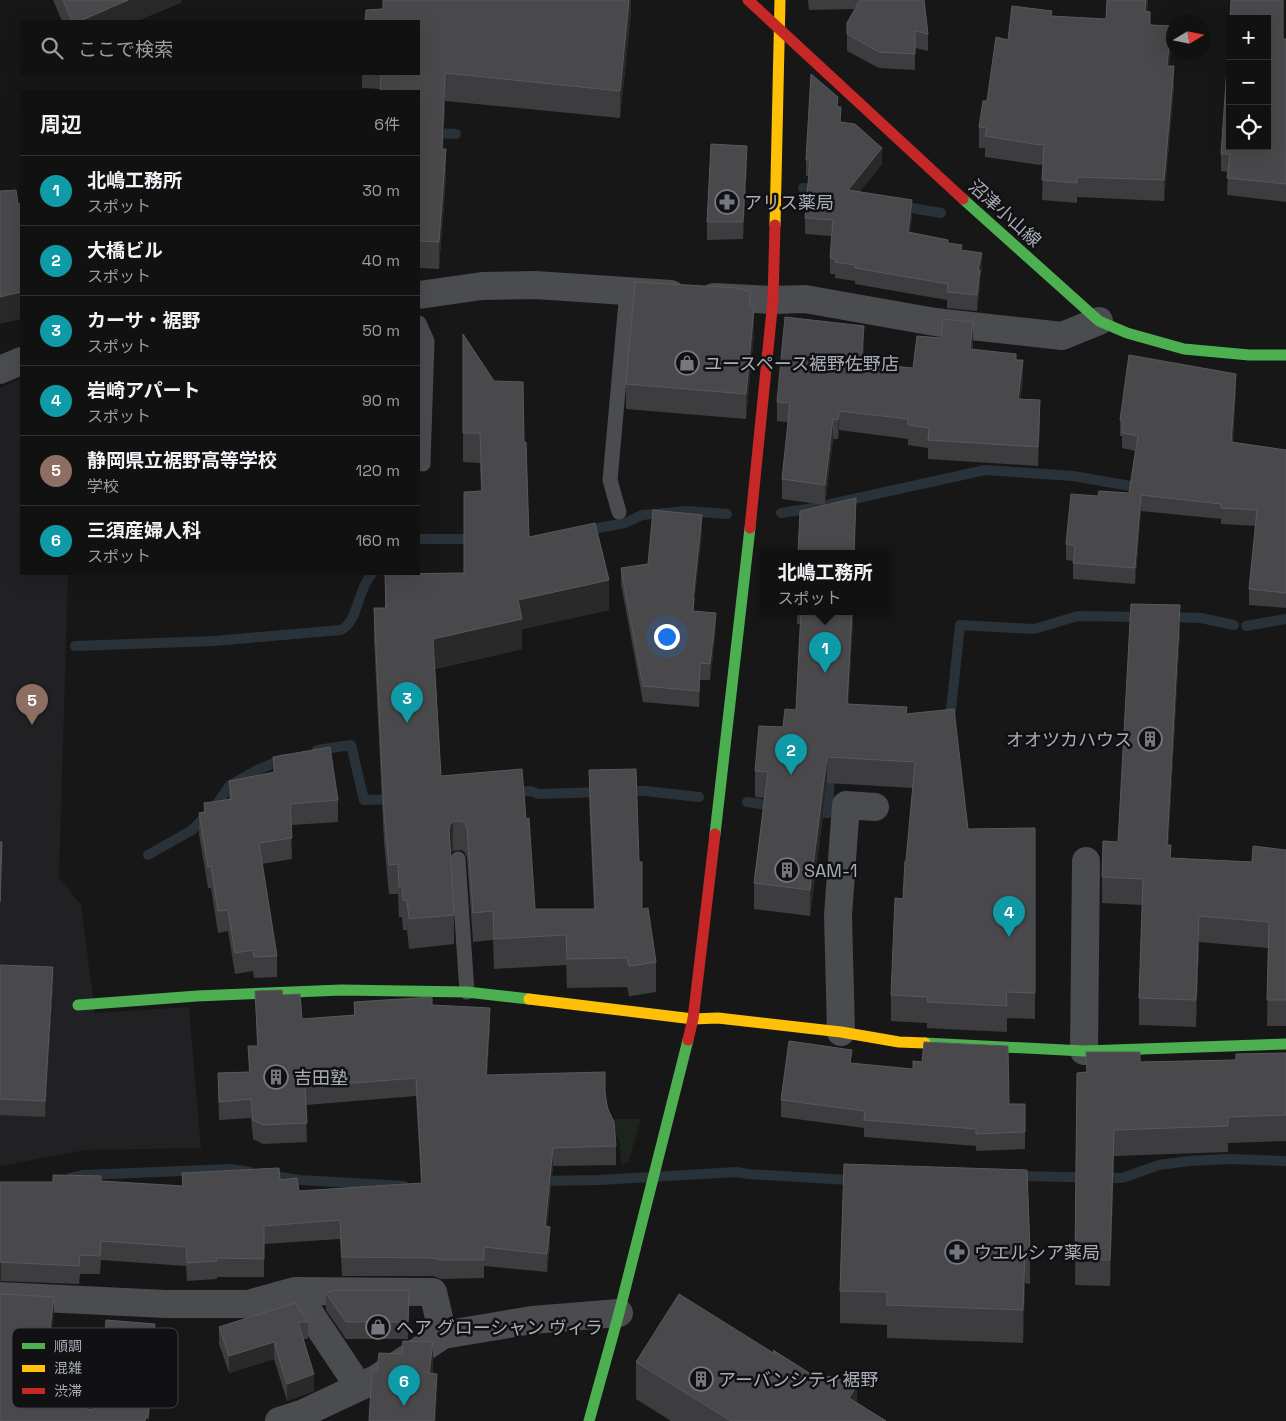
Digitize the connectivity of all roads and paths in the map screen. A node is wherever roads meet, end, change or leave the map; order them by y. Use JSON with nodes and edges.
{"nodes":[{"id":1,"x":748,"y":0,"type":"edge"},
{"id":2,"x":780,"y":0,"type":"edge"},
{"id":3,"x":780,"y":30,"type":"junction"},
{"id":4,"x":627,"y":291,"type":"junction"},
{"id":5,"x":420,"y":295,"type":"edge"},
{"id":6,"x":773,"y":300,"type":"junction"},
{"id":7,"x":1099,"y":321,"type":"junction"},
{"id":8,"x":420,"y":325,"type":"edge"},
{"id":9,"x":1286,"y":354,"type":"edge"},
{"id":10,"x":20,"y":361,"type":"edge"},
{"id":11,"x":0,"y":370,"type":"edge"},
{"id":12,"x":423,"y":464,"type":"dead end"},
{"id":13,"x":619,"y":512,"type":"dead end"},
{"id":14,"x":875,"y":807,"type":"dead end"},
{"id":15,"x":458,"y":859,"type":"dead end"},
{"id":16,"x":1086,"y":861,"type":"dead end"},
{"id":17,"x":467,"y":992,"type":"junction"},
{"id":18,"x":78,"y":1005,"type":"dead end"},
{"id":19,"x":693,"y":1019,"type":"junction"},
{"id":20,"x":841,"y":1032,"type":"junction"},
{"id":21,"x":1286,"y":1044,"type":"edge"},
{"id":22,"x":1084,"y":1051,"type":"junction"},
{"id":23,"x":295,"y":1291,"type":"junction"},
{"id":24,"x":0,"y":1296,"type":"edge"},
{"id":25,"x":619,"y":1314,"type":"junction"},
{"id":26,"x":443,"y":1335,"type":"junction"},
{"id":27,"x":359,"y":1387,"type":"junction"},
{"id":28,"x":279,"y":1421,"type":"edge"},
{"id":29,"x":589,"y":1421,"type":"edge"}],
"edges":[{"from":1,"to":3,"type":"street","name":"沼津小山線"},
{"from":2,"to":3,"type":"street"},
{"from":3,"to":6,"type":"street"},
{"from":3,"to":7,"type":"street","name":"沼津小山線"},
{"from":4,"to":5,"type":"street"},
{"from":4,"to":6,"type":"street"},
{"from":4,"to":13,"type":"lane"},
{"from":6,"to":7,"type":"street"},
{"from":6,"to":19,"type":"street"},
{"from":7,"to":9,"type":"street","name":"沼津小山線"},
{"from":8,"to":12,"type":"lane"},
{"from":10,"to":11,"type":"street"},
{"from":14,"to":20,"type":"street"},
{"from":15,"to":17,"type":"lane"},
{"from":16,"to":22,"type":"street"},
{"from":17,"to":18,"type":"street"},
{"from":17,"to":19,"type":"street"},
{"from":19,"to":20,"type":"street"},
{"from":19,"to":25,"type":"street"},
{"from":20,"to":22,"type":"street"},
{"from":21,"to":22,"type":"street"},
{"from":23,"to":24,"type":"street"},
{"from":23,"to":26,"type":"street"},
{"from":23,"to":27,"type":"street"},
{"from":25,"to":26,"type":"street"},
{"from":25,"to":29,"type":"street"},
{"from":26,"to":27,"type":"street"},
{"from":27,"to":28,"type":"street"}]}
